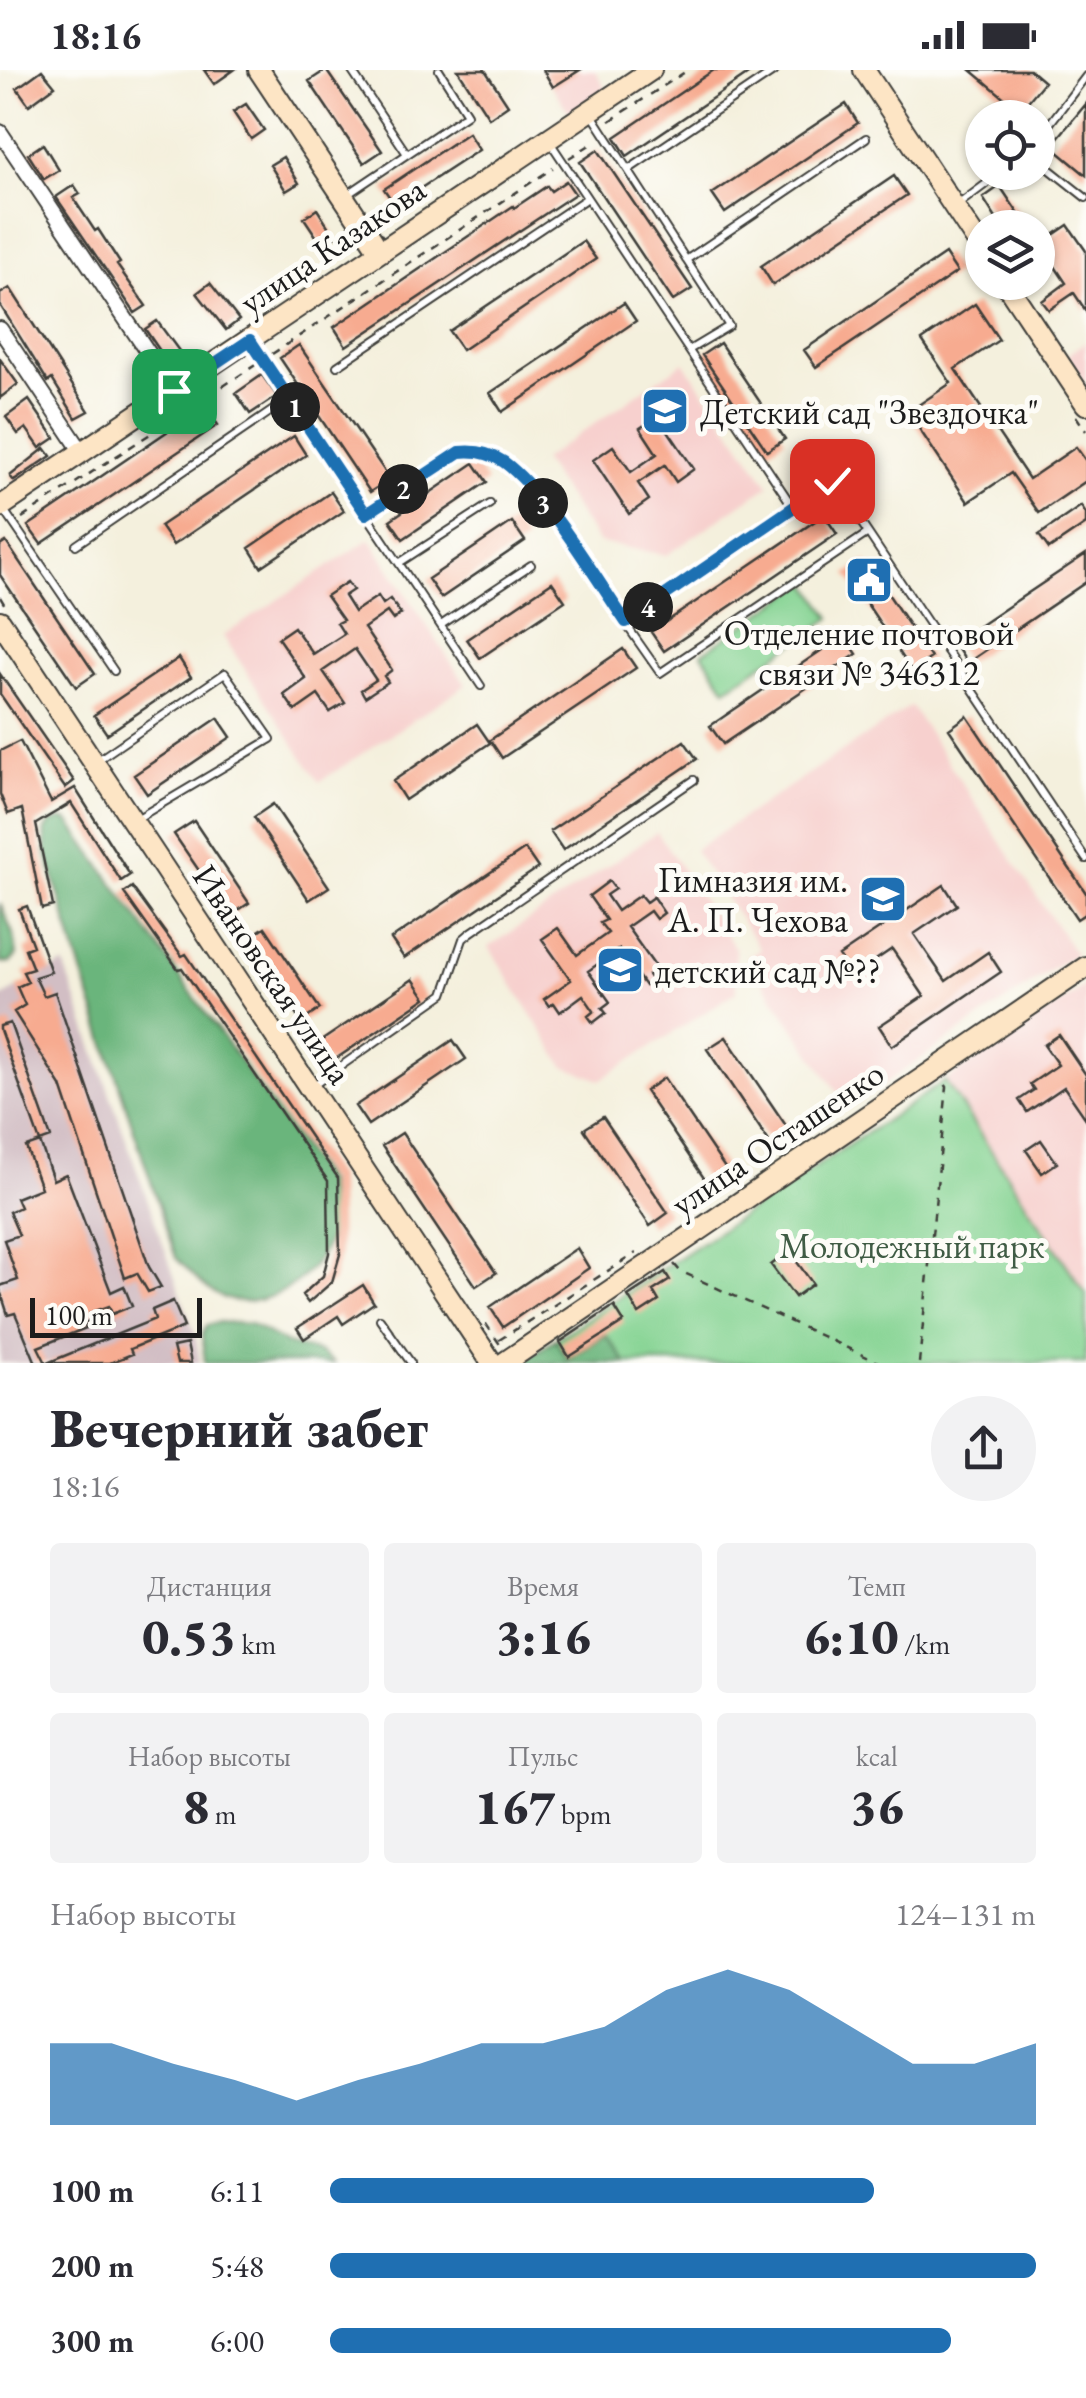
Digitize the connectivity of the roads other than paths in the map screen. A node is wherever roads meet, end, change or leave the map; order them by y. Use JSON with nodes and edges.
{"nodes":[{"id":1,"x":259,"y":70,"type":"edge"},
{"id":2,"x":351,"y":70,"type":"edge"},
{"id":3,"x":439,"y":70,"type":"edge"},
{"id":4,"x":651,"y":70,"type":"edge"},
{"id":5,"x":776,"y":70,"type":"edge"},
{"id":6,"x":864,"y":70,"type":"edge"},
{"id":7,"x":1085,"y":80,"type":"edge"},
{"id":8,"x":1055,"y":118,"type":"edge"},
{"id":9,"x":598,"y":124,"type":"junction"},
{"id":10,"x":0,"y":132,"type":"edge"},
{"id":11,"x":866,"y":138,"type":"dead end"},
{"id":12,"x":548,"y":139,"type":"junction"},
{"id":13,"x":408,"y":154,"type":"junction"},
{"id":14,"x":628,"y":170,"type":"junction"},
{"id":15,"x":1055,"y":173,"type":"edge"},
{"id":16,"x":977,"y":190,"type":"edge"},
{"id":17,"x":343,"y":197,"type":"junction"},
{"id":18,"x":587,"y":198,"type":"junction"},
{"id":19,"x":1086,"y":198,"type":"edge"},
{"id":20,"x":954,"y":206,"type":"junction"},
{"id":21,"x":965,"y":223,"type":"edge"},
{"id":22,"x":380,"y":252,"type":"junction"},
{"id":23,"x":686,"y":260,"type":"junction"},
{"id":24,"x":1017,"y":300,"type":"edge"},
{"id":25,"x":0,"y":328,"type":"edge"},
{"id":26,"x":250,"y":340,"type":"junction"},
{"id":27,"x":688,"y":350,"type":"junction"},
{"id":28,"x":337,"y":366,"type":"dead end"},
{"id":29,"x":174,"y":391,"type":"junction"},
{"id":30,"x":290,"y":399,"type":"junction"},
{"id":31,"x":1086,"y":404,"type":"edge"},
{"id":32,"x":82,"y":452,"type":"junction"},
{"id":33,"x":490,"y":504,"type":"dead end"},
{"id":34,"x":793,"y":507,"type":"junction"},
{"id":35,"x":5,"y":512,"type":"edge"},
{"id":36,"x":366,"y":514,"type":"junction"},
{"id":37,"x":868,"y":533,"type":"junction"},
{"id":38,"x":76,"y":545,"type":"dead end"},
{"id":39,"x":400,"y":563,"type":"junction"},
{"id":40,"x":532,"y":565,"type":"dead end"},
{"id":41,"x":0,"y":621,"type":"edge"},
{"id":42,"x":626,"y":622,"type":"junction"},
{"id":43,"x":440,"y":625,"type":"junction"},
{"id":44,"x":114,"y":671,"type":"dead end"},
{"id":45,"x":481,"y":686,"type":"dead end"},
{"id":46,"x":94,"y":762,"type":"junction"},
{"id":47,"x":694,"y":780,"type":"dead end"},
{"id":48,"x":132,"y":820,"type":"junction"},
{"id":49,"x":1086,"y":860,"type":"edge"},
{"id":50,"x":1082,"y":977,"type":"edge"},
{"id":51,"x":310,"y":1088,"type":"junction"},
{"id":52,"x":380,"y":1319,"type":"dead end"},
{"id":53,"x":411,"y":1363,"type":"edge"},
{"id":54,"x":492,"y":1363,"type":"edge"},
{"id":55,"x":504,"y":1363,"type":"edge"}],
"edges":[{"from":1,"to":17,"type":"street"},
{"from":2,"to":13,"type":"lane"},
{"from":3,"to":13,"type":"lane"},
{"from":4,"to":9,"type":"street","name":"улица Казакова"},
{"from":5,"to":14,"type":"lane"},
{"from":6,"to":20,"type":"street"},
{"from":7,"to":8,"type":"lane"},
{"from":9,"to":12,"type":"street","name":"улица Казакова"},
{"from":9,"to":14,"type":"lane"},
{"from":10,"to":29,"type":"street"},
{"from":11,"to":23,"type":"lane"},
{"from":12,"to":18,"type":"lane"},
{"from":12,"to":22,"type":"street","name":"улица Казакова"},
{"from":13,"to":17,"type":"lane"},
{"from":14,"to":23,"type":"lane"},
{"from":15,"to":19,"type":"lane"},
{"from":16,"to":20,"type":"lane"},
{"from":17,"to":22,"type":"street"},
{"from":18,"to":27,"type":"lane"},
{"from":18,"to":28,"type":"lane"},
{"from":20,"to":21,"type":"street"},
{"from":22,"to":26,"type":"street","name":"улица Казакова"},
{"from":23,"to":27,"type":"lane"},
{"from":24,"to":31,"type":"street"},
{"from":25,"to":32,"type":"street"},
{"from":26,"to":29,"type":"street","name":"улица Казакова"},
{"from":26,"to":30,"type":"lane"},
{"from":27,"to":34,"type":"lane"},
{"from":29,"to":32,"type":"street","name":"улица Казакова"},
{"from":30,"to":36,"type":"lane"},
{"from":30,"to":38,"type":"lane"},
{"from":32,"to":35,"type":"street","name":"улица Казакова"},
{"from":33,"to":39,"type":"lane"},
{"from":34,"to":37,"type":"lane"},
{"from":34,"to":42,"type":"lane"},
{"from":35,"to":44,"type":"lane"},
{"from":36,"to":39,"type":"lane"},
{"from":36,"to":42,"type":"lane"},
{"from":37,"to":42,"type":"lane"},
{"from":37,"to":49,"type":"lane"},
{"from":39,"to":43,"type":"lane"},
{"from":40,"to":43,"type":"lane"},
{"from":41,"to":46,"type":"street","name":"Ивановская улица"},
{"from":43,"to":45,"type":"lane"},
{"from":46,"to":48,"type":"street","name":"Ивановская улица"},
{"from":46,"to":48,"type":"lane"},
{"from":47,"to":51,"type":"lane"},
{"from":48,"to":51,"type":"street","name":"Ивановская улица"},
{"from":50,"to":55,"type":"street","name":"улица Осташенко"},
{"from":51,"to":54,"type":"street","name":"Ивановская улица"},
{"from":52,"to":53,"type":"lane"}]}
